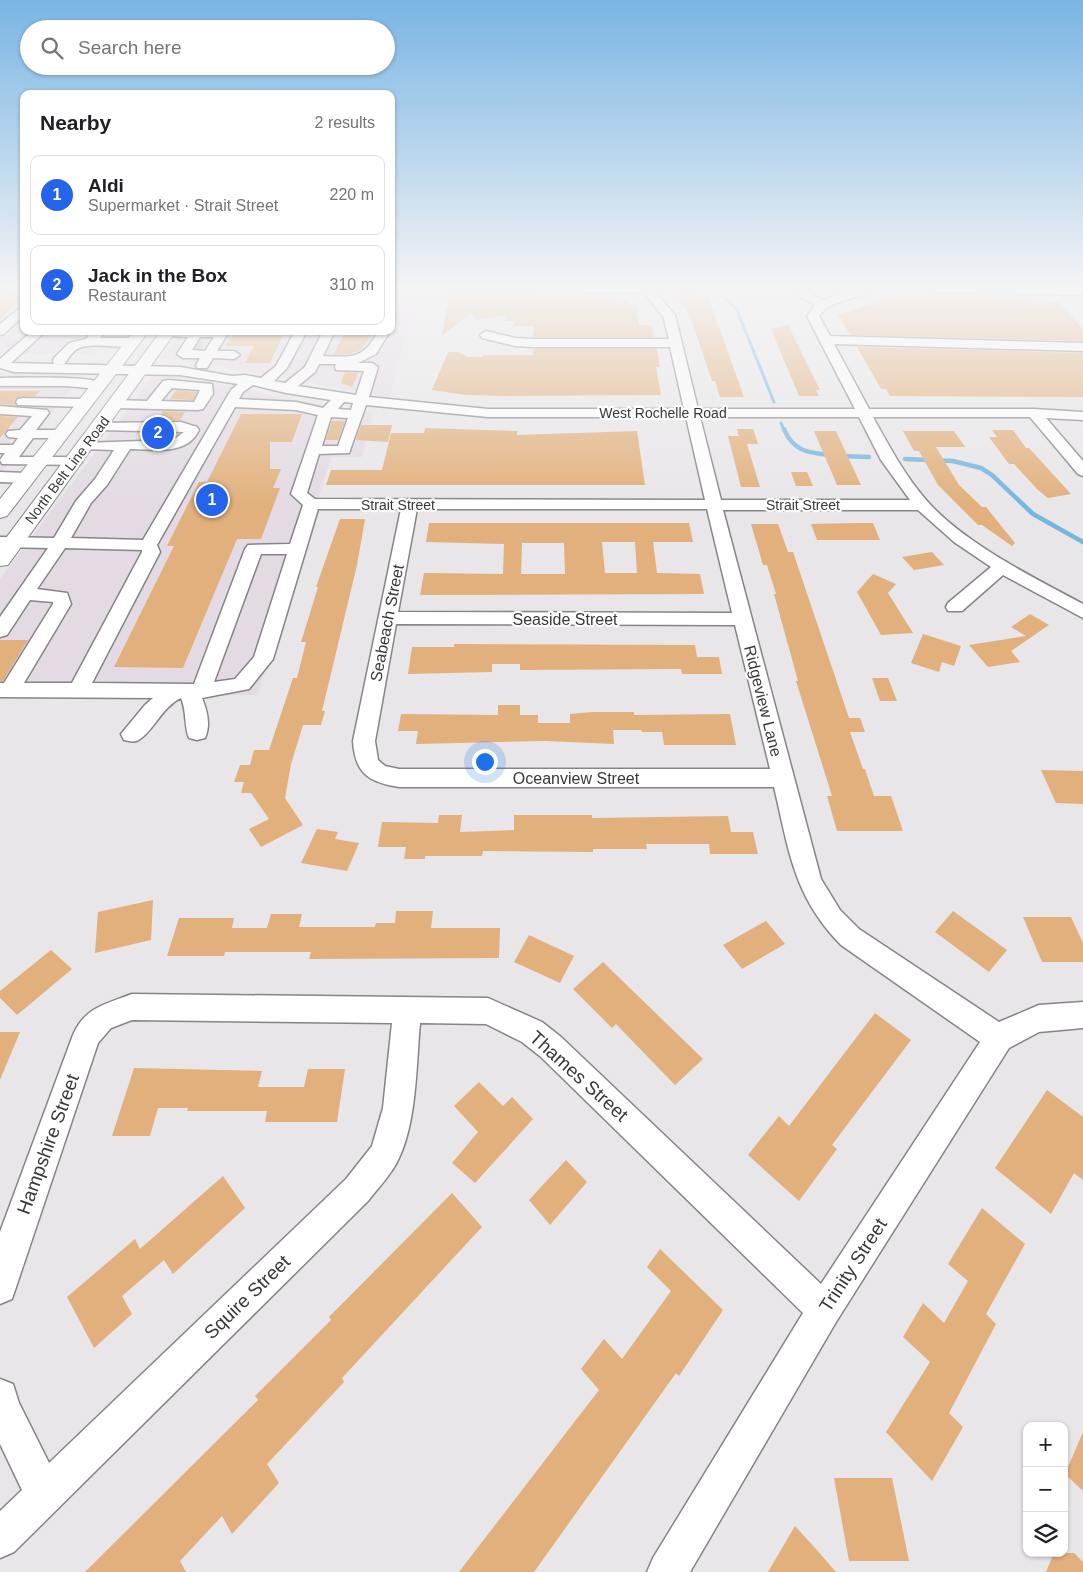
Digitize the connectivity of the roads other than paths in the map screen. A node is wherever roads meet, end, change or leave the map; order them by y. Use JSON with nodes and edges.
{"nodes":[{"id":1,"x":120,"y":359,"type":"edge"},
{"id":2,"x":149,"y":359,"type":"edge"},
{"id":3,"x":162,"y":359,"type":"edge"},
{"id":4,"x":222,"y":359,"type":"tunnel mouth"},
{"id":5,"x":286,"y":359,"type":"edge"},
{"id":6,"x":357,"y":359,"type":"edge"},
{"id":7,"x":680,"y":359,"type":"edge"},
{"id":8,"x":835,"y":359,"type":"edge"},
{"id":9,"x":316,"y":360,"type":"joint"},
{"id":10,"x":59,"y":361,"type":"joint"},
{"id":11,"x":342,"y":363,"type":"junction"},
{"id":12,"x":1,"y":364,"type":"edge"},
{"id":13,"x":115,"y":365,"type":"junction"},
{"id":14,"x":144,"y":366,"type":"junction"},
{"id":15,"x":216,"y":376,"type":"junction"},
{"id":16,"x":253,"y":381,"type":"junction"},
{"id":17,"x":0,"y":382,"type":"edge"},
{"id":18,"x":66,"y":382,"type":"junction"},
{"id":19,"x":99,"y":385,"type":"junction"},
{"id":20,"x":201,"y":386,"type":"junction"},
{"id":21,"x":286,"y":388,"type":"junction"},
{"id":22,"x":335,"y":397,"type":"junction"},
{"id":23,"x":0,"y":402,"type":"edge"},
{"id":24,"x":49,"y":402,"type":"junction"},
{"id":25,"x":86,"y":403,"type":"junction"},
{"id":26,"x":232,"y":403,"type":"junction"},
{"id":27,"x":116,"y":404,"type":"junction"},
{"id":28,"x":151,"y":405,"type":"junction"},
{"id":29,"x":358,"y":408,"type":"junction"},
{"id":30,"x":0,"y":410,"type":"edge"},
{"id":31,"x":327,"y":413,"type":"junction"},
{"id":32,"x":864,"y":413,"type":"junction"},
{"id":33,"x":1034,"y":413,"type":"junction"},
{"id":34,"x":693,"y":414,"type":"junction"},
{"id":35,"x":1083,"y":416,"type":"edge"},
{"id":36,"x":100,"y":426,"type":"junction"},
{"id":37,"x":30,"y":429,"type":"junction"},
{"id":38,"x":65,"y":429,"type":"junction"},
{"id":39,"x":0,"y":434,"type":"edge"},
{"id":40,"x":125,"y":445,"type":"junction"},
{"id":41,"x":86,"y":446,"type":"junction"},
{"id":42,"x":314,"y":450,"type":"junction"},
{"id":43,"x":2,"y":459,"type":"edge"},
{"id":44,"x":40,"y":461,"type":"junction"},
{"id":45,"x":74,"y":462,"type":"junction"},
{"id":46,"x":1083,"y":471,"type":"edge"},
{"id":47,"x":0,"y":478,"type":"edge"},
{"id":48,"x":26,"y":478,"type":"junction"},
{"id":49,"x":311,"y":504,"type":"junction"},
{"id":50,"x":410,"y":505,"type":"junction"},
{"id":51,"x":714,"y":505,"type":"junction"},
{"id":52,"x":922,"y":505,"type":"junction"},
{"id":53,"x":2,"y":506,"type":"edge"},
{"id":54,"x":6,"y":542,"type":"edge"},
{"id":55,"x":60,"y":543,"type":"junction"},
{"id":56,"x":148,"y":545,"type":"junction"},
{"id":57,"x":297,"y":549,"type":"junction"},
{"id":58,"x":0,"y":560,"type":"edge"},
{"id":59,"x":1002,"y":567,"type":"junction"},
{"id":60,"x":22,"y":599,"type":"junction"},
{"id":61,"x":955,"y":607,"type":"dead end"},
{"id":62,"x":1083,"y":612,"type":"edge"},
{"id":63,"x":388,"y":618,"type":"junction"},
{"id":64,"x":743,"y":619,"type":"junction"},
{"id":65,"x":0,"y":631,"type":"edge"},
{"id":66,"x":5,"y":690,"type":"edge"},
{"id":67,"x":78,"y":690,"type":"junction"},
{"id":68,"x":188,"y":691,"type":"junction"},
{"id":69,"x":197,"y":732,"type":"dead end"},
{"id":70,"x":132,"y":734,"type":"dead end"},
{"id":71,"x":364,"y":741,"type":"joint"},
{"id":72,"x":782,"y":778,"type":"junction"},
{"id":73,"x":408,"y":1009,"type":"junction"},
{"id":74,"x":114,"y":1012,"type":"joint"},
{"id":75,"x":1083,"y":1015,"type":"edge"},
{"id":76,"x":999,"y":1038,"type":"junction"},
{"id":77,"x":0,"y":1287,"type":"edge"},
{"id":78,"x":824,"y":1310,"type":"junction"},
{"id":79,"x":0,"y":1397,"type":"edge"},
{"id":80,"x":44,"y":1494,"type":"junction"},
{"id":81,"x":0,"y":1538,"type":"edge"},
{"id":82,"x":667,"y":1572,"type":"edge"}],
"edges":[{"from":1,"to":13,"type":"main road","name":"North Belt Line Road"},
{"from":2,"to":14,"type":"main road","name":"North Belt Line Road"},
{"from":3,"to":14,"type":"street","name":"West Rochelle Road"},
{"from":4,"to":16,"type":"street","name":"West Rochelle Road"},
{"from":5,"to":16,"type":"street"},
{"from":6,"to":11,"type":"street"},
{"from":7,"to":34,"type":"street","name":"Ridgeview Lane"},
{"from":8,"to":32,"type":"street"},
{"from":9,"to":11,"type":"street"},
{"from":9,"to":21,"type":"street"},
{"from":10,"to":12,"type":"street","name":"West Rochelle Road"},
{"from":10,"to":13,"type":"street","name":"West Rochelle Road"},
{"from":11,"to":22,"type":"street"},
{"from":11,"to":29,"type":"street"},
{"from":12,"to":13,"type":"street","name":"West Rochelle Road"},
{"from":13,"to":14,"type":"street","name":"West Rochelle Road"},
{"from":13,"to":19,"type":"main road","name":"North Belt Line Road"},
{"from":14,"to":15,"type":"street","name":"West Rochelle Road"},
{"from":14,"to":27,"type":"main road","name":"North Belt Line Road"},
{"from":15,"to":16,"type":"street","name":"West Rochelle Road"},
{"from":15,"to":20,"type":"street"},
{"from":16,"to":21,"type":"street","name":"West Rochelle Road"},
{"from":16,"to":26,"type":"street"},
{"from":17,"to":18,"type":"street"},
{"from":18,"to":19,"type":"street"},
{"from":18,"to":24,"type":"street"},
{"from":19,"to":25,"type":"main road","name":"North Belt Line Road"},
{"from":20,"to":28,"type":"street"},
{"from":20,"to":28,"type":"street"},
{"from":21,"to":22,"type":"street","name":"West Rochelle Road"},
{"from":22,"to":29,"type":"street","name":"West Rochelle Road"},
{"from":22,"to":31,"type":"street"},
{"from":23,"to":24,"type":"street"},
{"from":24,"to":25,"type":"street"},
{"from":25,"to":38,"type":"main road","name":"North Belt Line Road"},
{"from":26,"to":31,"type":"street"},
{"from":26,"to":56,"type":"street"},
{"from":27,"to":28,"type":"street"},
{"from":27,"to":36,"type":"main road","name":"North Belt Line Road"},
{"from":29,"to":31,"type":"street"},
{"from":29,"to":34,"type":"street","name":"West Rochelle Road"},
{"from":29,"to":42,"type":"street"},
{"from":30,"to":37,"type":"street"},
{"from":31,"to":42,"type":"street"},
{"from":32,"to":33,"type":"street","name":"West Rochelle Road"},
{"from":32,"to":34,"type":"street","name":"West Rochelle Road"},
{"from":32,"to":52,"type":"street"},
{"from":33,"to":35,"type":"street","name":"West Rochelle Road"},
{"from":33,"to":46,"type":"street"},
{"from":34,"to":51,"type":"street","name":"Ridgeview Lane"},
{"from":36,"to":40,"type":"street"},
{"from":36,"to":41,"type":"main road","name":"North Belt Line Road"},
{"from":37,"to":38,"type":"street"},
{"from":37,"to":39,"type":"street"},
{"from":37,"to":43,"type":"street"},
{"from":38,"to":44,"type":"main road","name":"North Belt Line Road"},
{"from":40,"to":41,"type":"street"},
{"from":40,"to":55,"type":"street"},
{"from":41,"to":45,"type":"main road","name":"North Belt Line Road"},
{"from":42,"to":49,"type":"street"},
{"from":43,"to":44,"type":"street"},
{"from":44,"to":45,"type":"street"},
{"from":44,"to":48,"type":"main road","name":"North Belt Line Road"},
{"from":45,"to":54,"type":"main road","name":"North Belt Line Road"},
{"from":47,"to":48,"type":"street"},
{"from":48,"to":53,"type":"main road","name":"North Belt Line Road"},
{"from":49,"to":50,"type":"street","name":"Strait Street"},
{"from":49,"to":57,"type":"street"},
{"from":50,"to":51,"type":"street","name":"Strait Street"},
{"from":50,"to":63,"type":"street","name":"Seabeach Street"},
{"from":51,"to":52,"type":"street","name":"Strait Street"},
{"from":51,"to":64,"type":"street","name":"Ridgeview Lane"},
{"from":52,"to":59,"type":"street"},
{"from":54,"to":55,"type":"street"},
{"from":54,"to":58,"type":"main road","name":"North Belt Line Road"},
{"from":55,"to":56,"type":"street"},
{"from":55,"to":60,"type":"street"},
{"from":56,"to":67,"type":"street"},
{"from":57,"to":68,"type":"street"},
{"from":57,"to":68,"type":"street"},
{"from":59,"to":61,"type":"street"},
{"from":59,"to":62,"type":"street"},
{"from":60,"to":65,"type":"street"},
{"from":60,"to":66,"type":"street"},
{"from":63,"to":64,"type":"street","name":"Seaside Street"},
{"from":63,"to":71,"type":"street","name":"Seabeach Street"},
{"from":64,"to":72,"type":"street","name":"Ridgeview Lane"},
{"from":66,"to":67,"type":"street"},
{"from":67,"to":68,"type":"street"},
{"from":68,"to":69,"type":"street"},
{"from":68,"to":70,"type":"street"},
{"from":71,"to":72,"type":"street","name":"Oceanview Street"},
{"from":72,"to":76,"type":"street","name":"Ridgeview Lane"},
{"from":73,"to":74,"type":"street","name":"Thames Street"},
{"from":73,"to":78,"type":"street","name":"Thames Street"},
{"from":73,"to":80,"type":"street","name":"Squire Street"},
{"from":74,"to":77,"type":"street","name":"Hampshire Street"},
{"from":75,"to":76,"type":"street","name":"Trinity Street"},
{"from":76,"to":78,"type":"street","name":"Trinity Street"},
{"from":78,"to":82,"type":"street","name":"Trinity Street"},
{"from":79,"to":80,"type":"street"},
{"from":80,"to":81,"type":"street","name":"Squire Street"}]}
